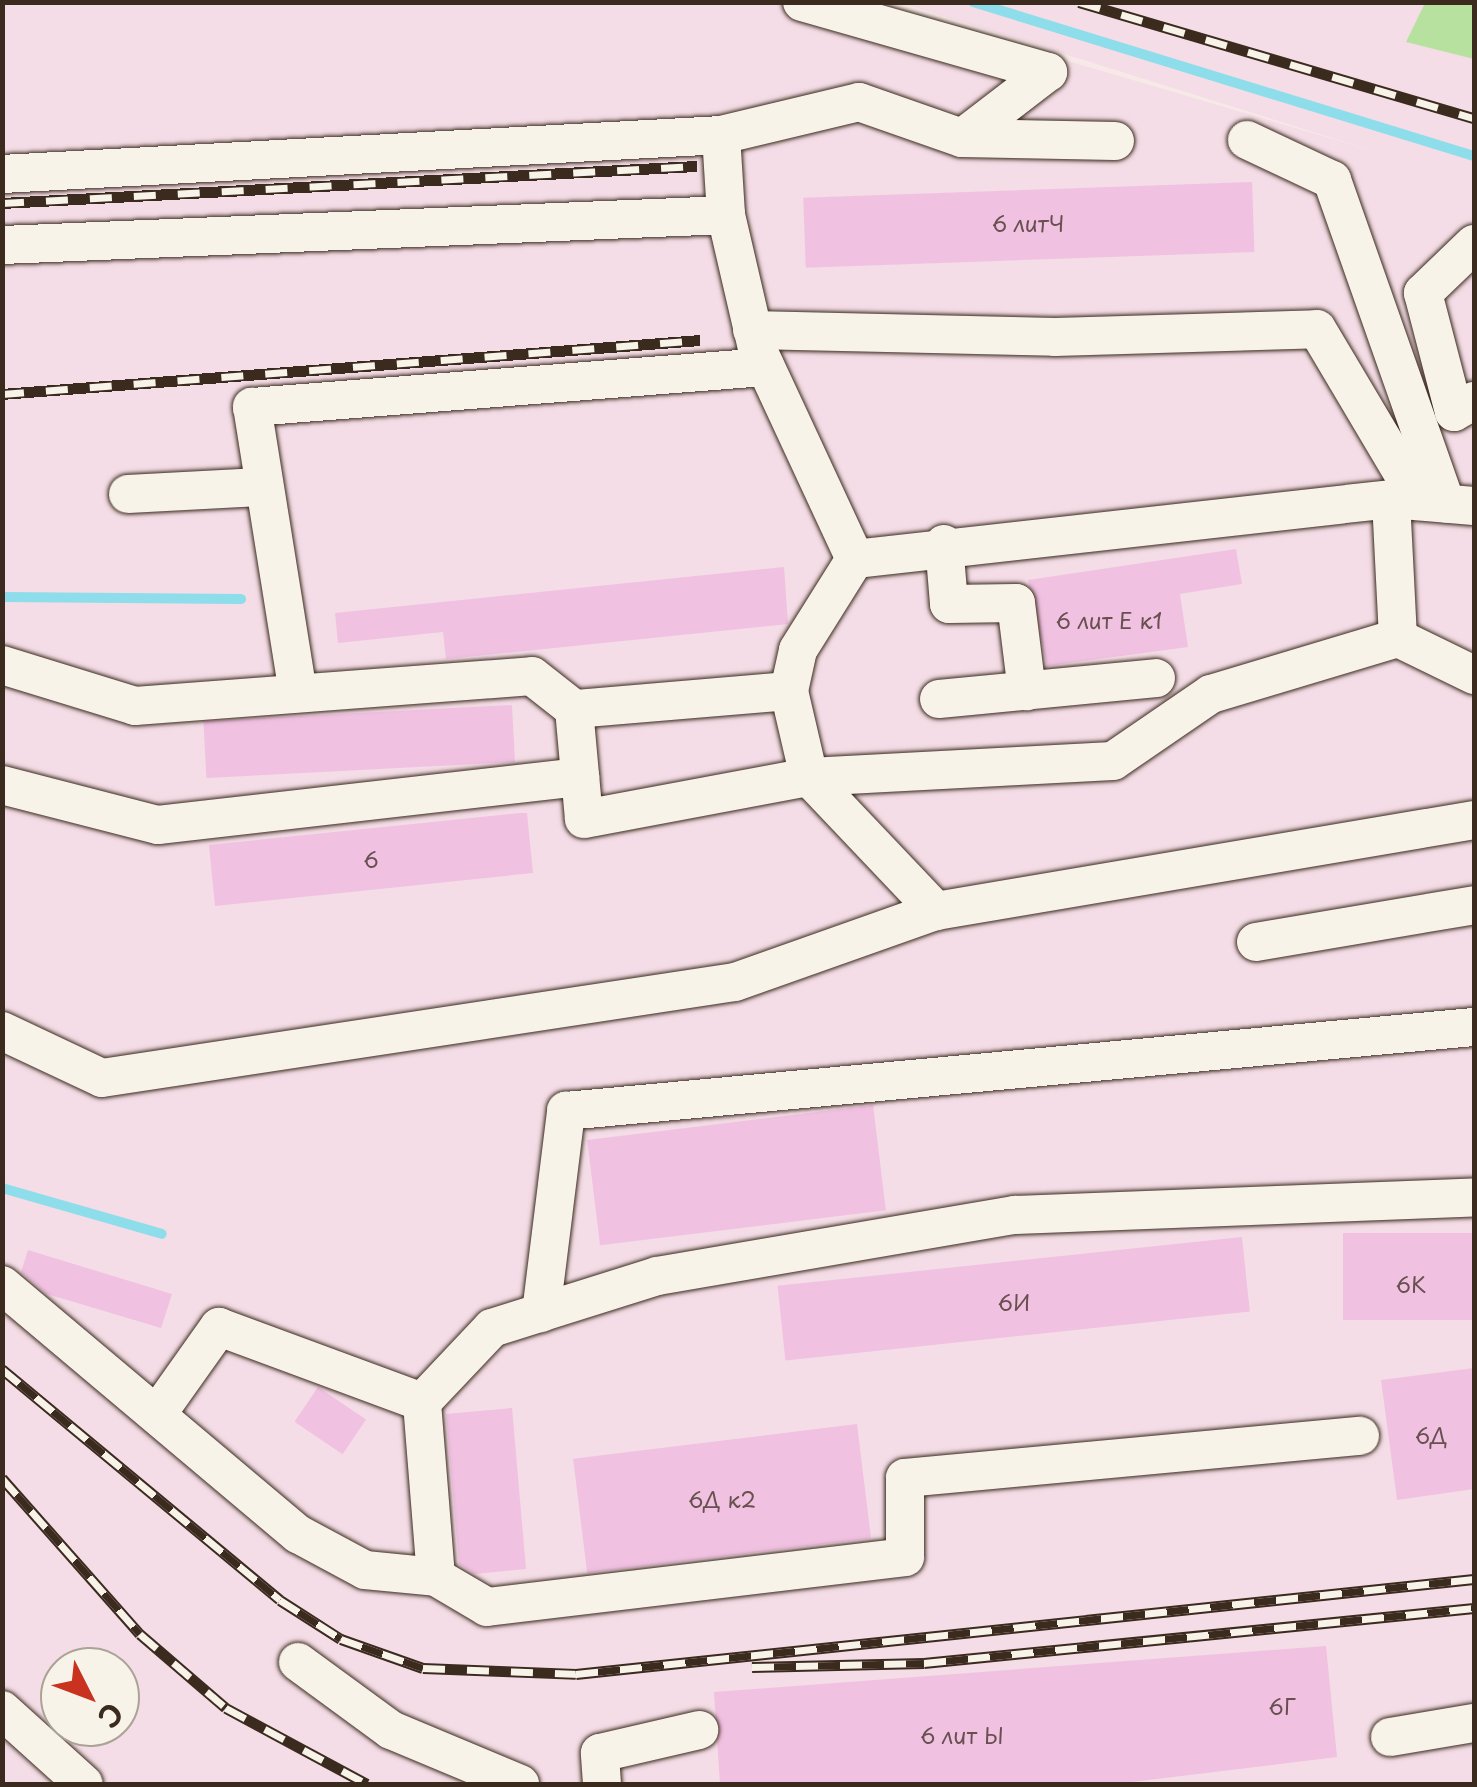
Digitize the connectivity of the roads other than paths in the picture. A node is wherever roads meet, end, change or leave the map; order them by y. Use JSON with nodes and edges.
{"nodes":[{"id":1,"x":802,"y":2,"type":"edge"},
{"id":2,"x":721,"y":135,"type":"junction"},
{"id":3,"x":962,"y":138,"type":"junction"},
{"id":4,"x":1247,"y":140,"type":"dead end"},
{"id":5,"x":1115,"y":141,"type":"dead end"},
{"id":6,"x":2,"y":174,"type":"edge"},
{"id":7,"x":726,"y":215,"type":"junction"},
{"id":8,"x":1474,"y":244,"type":"edge"},
{"id":9,"x":2,"y":245,"type":"edge"},
{"id":10,"x":752,"y":330,"type":"junction"},
{"id":11,"x":765,"y":367,"type":"junction"},
{"id":12,"x":1468,"y":409,"type":"edge"},
{"id":13,"x":260,"y":487,"type":"junction"},
{"id":14,"x":128,"y":494,"type":"dead end"},
{"id":15,"x":1433,"y":502,"type":"edge"},
{"id":16,"x":944,"y":544,"type":"junction"},
{"id":17,"x":855,"y":559,"type":"junction"},
{"id":18,"x":1398,"y":638,"type":"junction"},
{"id":19,"x":2,"y":665,"type":"edge"},
{"id":20,"x":1474,"y":674,"type":"edge"},
{"id":21,"x":1156,"y":678,"type":"dead end"},
{"id":22,"x":790,"y":691,"type":"junction"},
{"id":23,"x":1027,"y":691,"type":"junction"},
{"id":24,"x":298,"y":694,"type":"junction"},
{"id":25,"x":939,"y":699,"type":"dead end"},
{"id":26,"x":574,"y":709,"type":"junction"},
{"id":27,"x":580,"y":777,"type":"junction"},
{"id":28,"x":809,"y":777,"type":"junction"},
{"id":29,"x":2,"y":785,"type":"edge"},
{"id":30,"x":1474,"y":820,"type":"edge"},
{"id":31,"x":1474,"y":906,"type":"edge"},
{"id":32,"x":936,"y":911,"type":"junction"},
{"id":33,"x":1256,"y":942,"type":"dead end"},
{"id":34,"x":1474,"y":1027,"type":"edge"},
{"id":35,"x":2,"y":1031,"type":"edge"},
{"id":36,"x":1474,"y":1197,"type":"edge"},
{"id":37,"x":2,"y":1285,"type":"edge"},
{"id":38,"x":541,"y":1313,"type":"junction"},
{"id":39,"x":422,"y":1402,"type":"junction"},
{"id":40,"x":160,"y":1410,"type":"junction"},
{"id":41,"x":1360,"y":1436,"type":"dead end"},
{"id":42,"x":436,"y":1577,"type":"junction"},
{"id":43,"x":298,"y":1662,"type":"dead end"},
{"id":44,"x":2,"y":1710,"type":"edge"},
{"id":45,"x":1474,"y":1723,"type":"edge"},
{"id":46,"x":699,"y":1730,"type":"dead end"},
{"id":47,"x":1390,"y":1737,"type":"dead end"},
{"id":48,"x":84,"y":1784,"type":"edge"},
{"id":49,"x":520,"y":1784,"type":"edge"},
{"id":50,"x":602,"y":1784,"type":"edge"}],
"edges":[{"from":1,"to":3,"type":"lane"},
{"from":2,"to":3,"type":"lane"},
{"from":2,"to":6,"type":"lane"},
{"from":2,"to":7,"type":"lane"},
{"from":3,"to":5,"type":"lane"},
{"from":4,"to":15,"type":"lane"},
{"from":7,"to":9,"type":"lane"},
{"from":7,"to":10,"type":"lane"},
{"from":8,"to":12,"type":"lane"},
{"from":10,"to":11,"type":"lane"},
{"from":10,"to":15,"type":"lane"},
{"from":11,"to":13,"type":"lane"},
{"from":11,"to":17,"type":"lane"},
{"from":13,"to":14,"type":"lane"},
{"from":13,"to":24,"type":"lane"},
{"from":15,"to":16,"type":"lane"},
{"from":15,"to":18,"type":"lane"},
{"from":16,"to":17,"type":"lane"},
{"from":16,"to":23,"type":"lane"},
{"from":17,"to":22,"type":"lane"},
{"from":18,"to":20,"type":"lane"},
{"from":18,"to":28,"type":"lane"},
{"from":19,"to":24,"type":"lane"},
{"from":21,"to":23,"type":"lane"},
{"from":22,"to":26,"type":"lane"},
{"from":22,"to":28,"type":"lane"},
{"from":23,"to":25,"type":"lane"},
{"from":24,"to":26,"type":"lane"},
{"from":26,"to":27,"type":"lane"},
{"from":27,"to":28,"type":"lane"},
{"from":27,"to":29,"type":"lane"},
{"from":28,"to":32,"type":"lane"},
{"from":30,"to":32,"type":"lane"},
{"from":31,"to":33,"type":"lane"},
{"from":32,"to":35,"type":"lane"},
{"from":34,"to":38,"type":"lane"},
{"from":36,"to":38,"type":"lane"},
{"from":37,"to":40,"type":"lane"},
{"from":38,"to":39,"type":"lane"},
{"from":39,"to":40,"type":"lane"},
{"from":39,"to":42,"type":"lane"},
{"from":40,"to":42,"type":"lane"},
{"from":41,"to":42,"type":"lane"},
{"from":43,"to":49,"type":"lane"},
{"from":44,"to":48,"type":"lane"},
{"from":45,"to":47,"type":"lane"},
{"from":46,"to":50,"type":"lane"}]}
